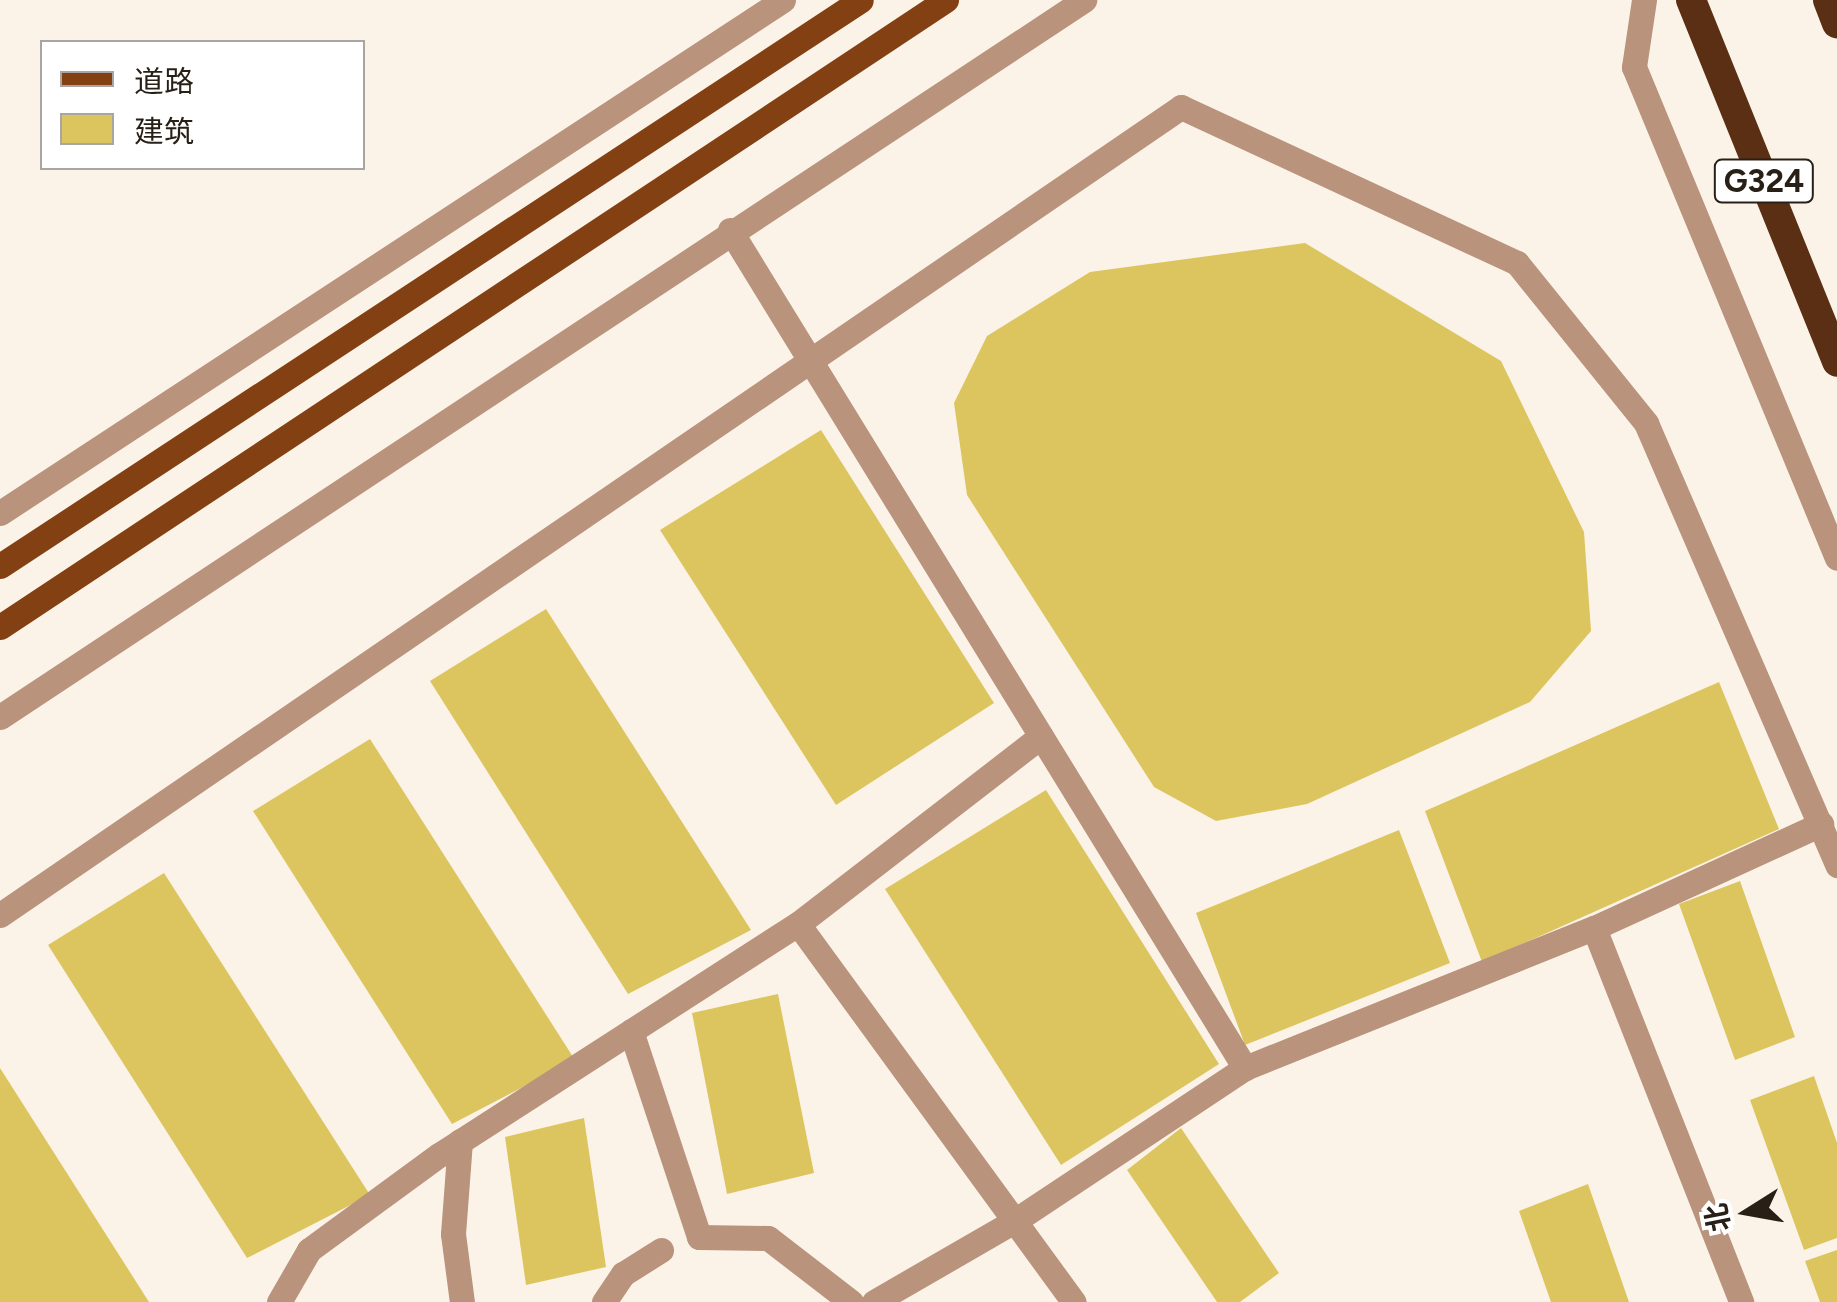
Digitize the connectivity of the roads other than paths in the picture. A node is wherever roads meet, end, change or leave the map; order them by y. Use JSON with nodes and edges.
{"nodes":[{"id":1,"x":783,"y":0,"type":"edge"},
{"id":2,"x":861,"y":0,"type":"edge"},
{"id":3,"x":946,"y":0,"type":"edge"},
{"id":4,"x":1084,"y":0,"type":"edge"},
{"id":5,"x":1644,"y":0,"type":"edge"},
{"id":6,"x":1691,"y":0,"type":"edge"},
{"id":7,"x":1828,"y":0,"type":"edge"},
{"id":8,"x":1837,"y":23,"type":"edge"},
{"id":9,"x":730,"y":230,"type":"junction"},
{"id":10,"x":810,"y":361,"type":"junction"},
{"id":11,"x":1837,"y":362,"type":"edge"},
{"id":12,"x":0,"y":513,"type":"edge"},
{"id":13,"x":1837,"y":558,"type":"edge"},
{"id":14,"x":0,"y":566,"type":"edge"},
{"id":15,"x":0,"y":627,"type":"edge"},
{"id":16,"x":0,"y":718,"type":"edge"},
{"id":17,"x":1040,"y":736,"type":"junction"},
{"id":18,"x":1821,"y":824,"type":"junction"},
{"id":19,"x":1837,"y":865,"type":"edge"},
{"id":20,"x":0,"y":914,"type":"edge"},
{"id":21,"x":798,"y":924,"type":"junction"},
{"id":22,"x":1594,"y":928,"type":"junction"},
{"id":23,"x":631,"y":1031,"type":"junction"},
{"id":24,"x":1245,"y":1068,"type":"junction"},
{"id":25,"x":460,"y":1141,"type":"junction"},
{"id":26,"x":1016,"y":1220,"type":"junction"},
{"id":27,"x":661,"y":1250,"type":"dead end"},
{"id":28,"x":279,"y":1302,"type":"edge"},
{"id":29,"x":462,"y":1302,"type":"edge"},
{"id":30,"x":604,"y":1302,"type":"edge"},
{"id":31,"x":851,"y":1302,"type":"edge"},
{"id":32,"x":874,"y":1302,"type":"edge"},
{"id":33,"x":1074,"y":1302,"type":"edge"},
{"id":34,"x":1741,"y":1302,"type":"edge"}],
"edges":[{"from":1,"to":12,"type":"street"},
{"from":2,"to":14,"type":"main road"},
{"from":3,"to":15,"type":"main road"},
{"from":4,"to":9,"type":"street"},
{"from":5,"to":13,"type":"street"},
{"from":6,"to":11,"type":"highway","number":"G324"},
{"from":7,"to":8,"type":"highway"},
{"from":9,"to":10,"type":"street"},
{"from":9,"to":16,"type":"street"},
{"from":10,"to":17,"type":"street"},
{"from":10,"to":18,"type":"street"},
{"from":10,"to":20,"type":"street"},
{"from":17,"to":21,"type":"street"},
{"from":17,"to":24,"type":"street"},
{"from":18,"to":19,"type":"street"},
{"from":18,"to":22,"type":"street"},
{"from":21,"to":23,"type":"street"},
{"from":21,"to":26,"type":"street"},
{"from":22,"to":24,"type":"street"},
{"from":22,"to":34,"type":"street"},
{"from":23,"to":25,"type":"street"},
{"from":23,"to":31,"type":"street"},
{"from":24,"to":26,"type":"street"},
{"from":25,"to":28,"type":"street"},
{"from":25,"to":29,"type":"street"},
{"from":26,"to":32,"type":"street"},
{"from":26,"to":33,"type":"street"},
{"from":27,"to":30,"type":"street"}]}
